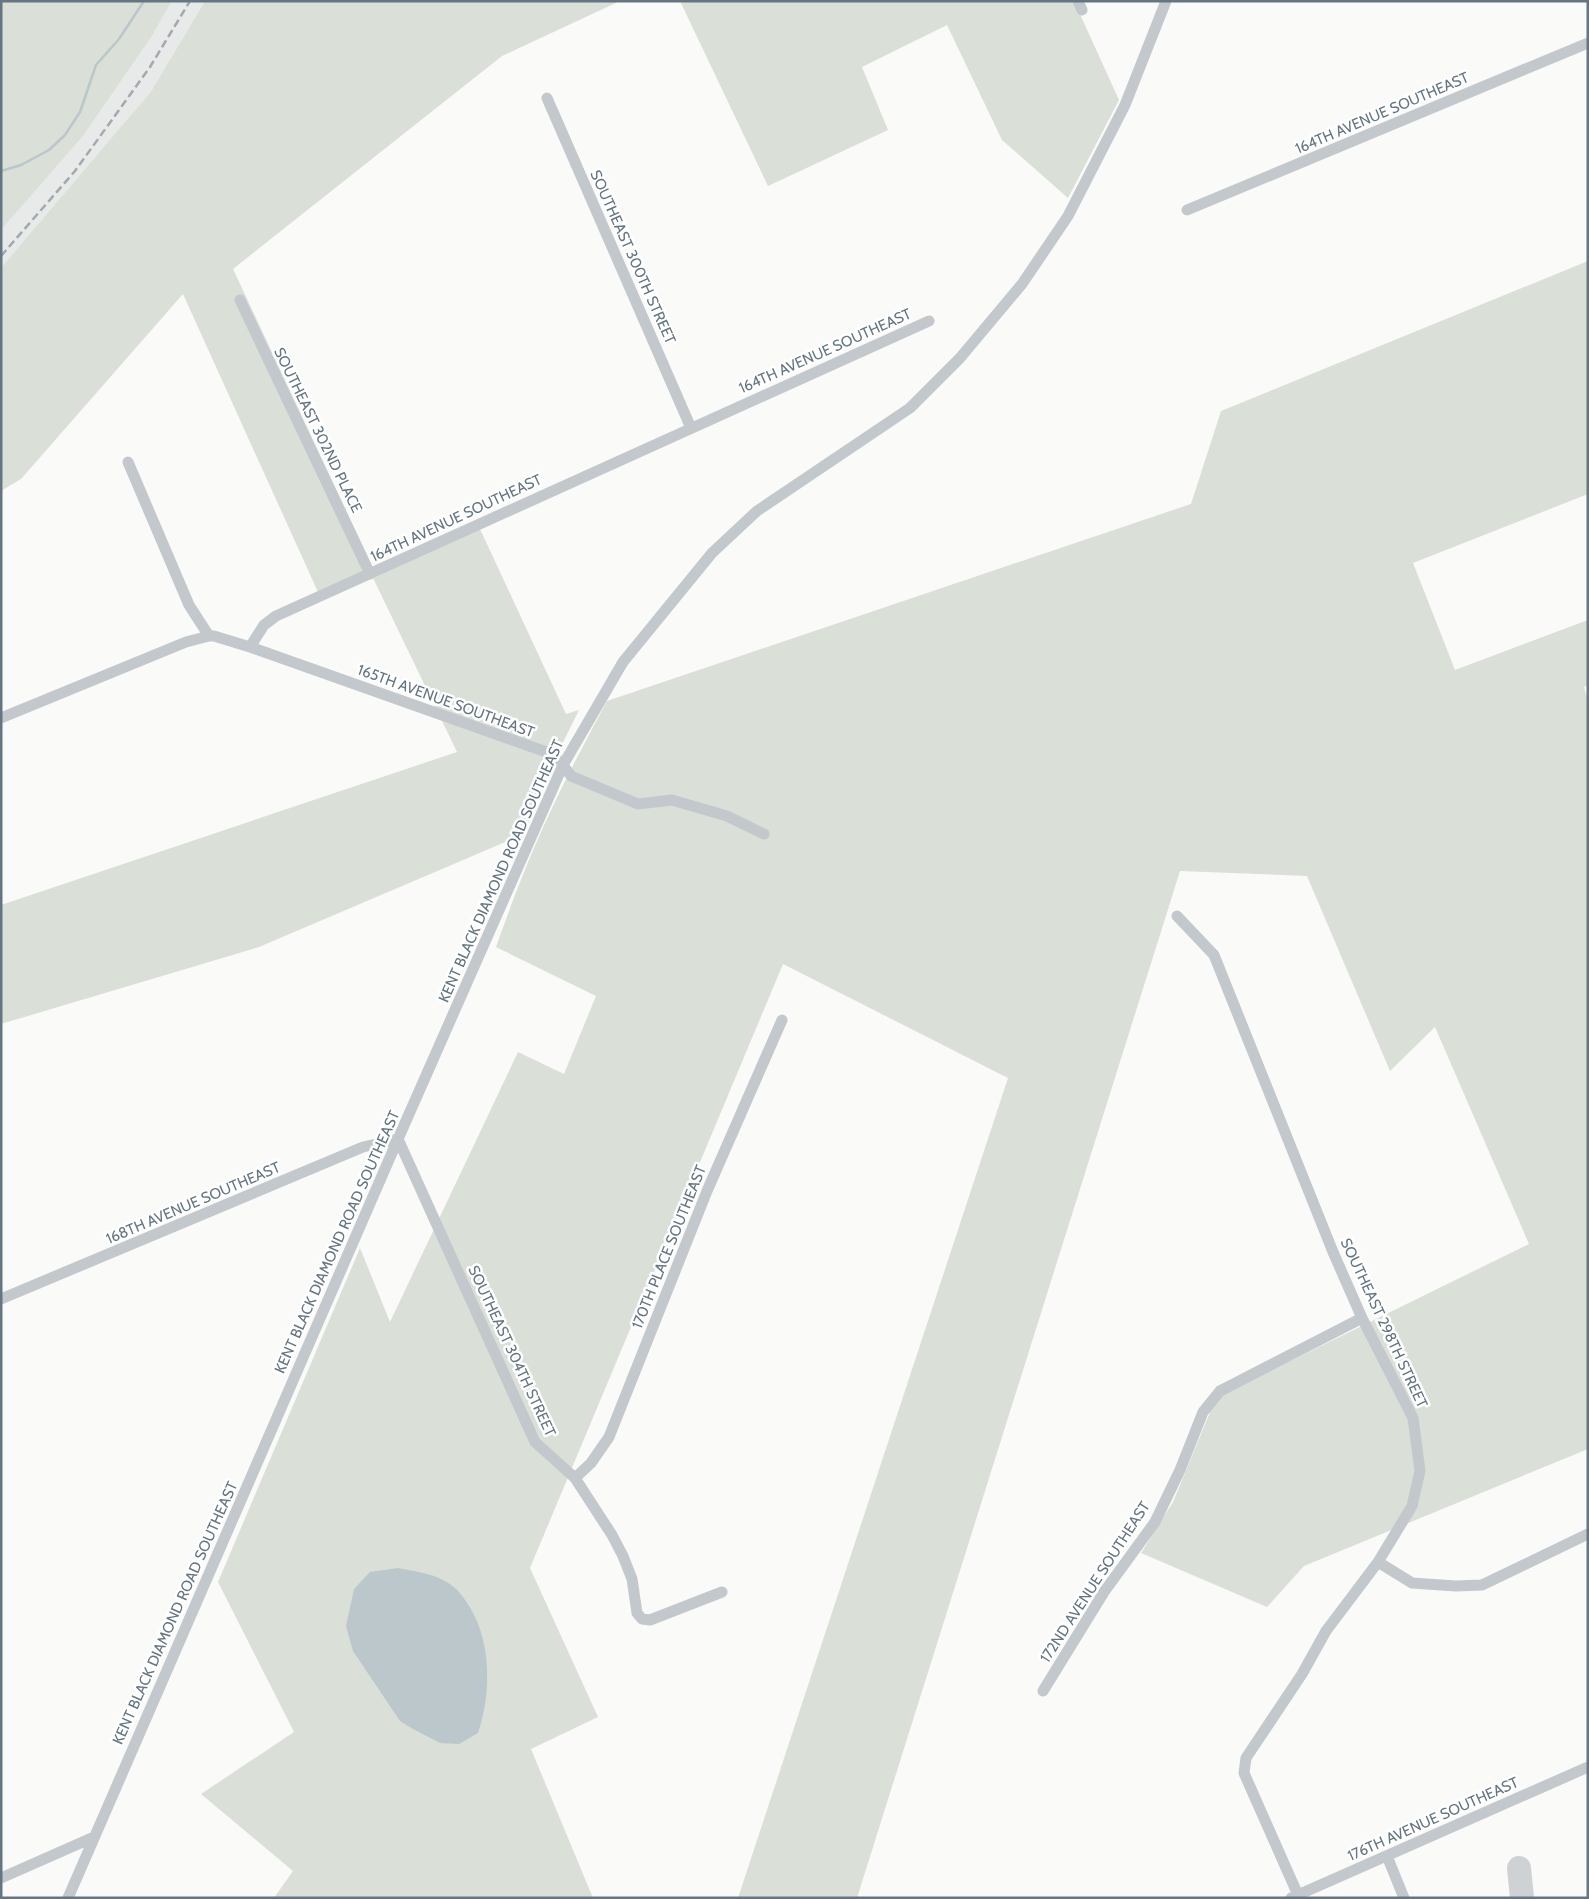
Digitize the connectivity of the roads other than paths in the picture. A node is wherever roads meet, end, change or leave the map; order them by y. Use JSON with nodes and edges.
{"nodes":[{"id":1,"x":1166,"y":1,"type":"edge"},
{"id":2,"x":1588,"y":43,"type":"edge"},
{"id":3,"x":547,"y":98,"type":"dead end"},
{"id":4,"x":1187,"y":210,"type":"dead end"},
{"id":5,"x":240,"y":300,"type":"dead end"},
{"id":6,"x":929,"y":321,"type":"dead end"},
{"id":7,"x":692,"y":428,"type":"junction"},
{"id":8,"x":128,"y":462,"type":"dead end"},
{"id":9,"x":370,"y":574,"type":"junction"},
{"id":10,"x":209,"y":636,"type":"junction"},
{"id":11,"x":250,"y":647,"type":"junction"},
{"id":12,"x":1,"y":718,"type":"edge"},
{"id":13,"x":563,"y":764,"type":"junction"},
{"id":14,"x":764,"y":834,"type":"dead end"},
{"id":15,"x":1177,"y":916,"type":"dead end"},
{"id":16,"x":782,"y":1020,"type":"dead end"},
{"id":17,"x":398,"y":1139,"type":"junction"},
{"id":18,"x":1,"y":1299,"type":"edge"},
{"id":19,"x":1362,"y":1318,"type":"junction"},
{"id":20,"x":575,"y":1478,"type":"junction"},
{"id":21,"x":1588,"y":1534,"type":"edge"},
{"id":22,"x":1378,"y":1562,"type":"junction"},
{"id":23,"x":722,"y":1592,"type":"dead end"},
{"id":24,"x":1043,"y":1691,"type":"dead end"},
{"id":25,"x":1588,"y":1767,"type":"edge"},
{"id":26,"x":94,"y":1837,"type":"junction"},
{"id":27,"x":1387,"y":1856,"type":"junction"},
{"id":28,"x":1,"y":1878,"type":"edge"},
{"id":29,"x":1295,"y":1896,"type":"edge"},
{"id":30,"x":68,"y":1898,"type":"edge"},
{"id":31,"x":1404,"y":1898,"type":"edge"}],
"edges":[{"from":1,"to":13,"type":"street","name":"KENT BLACK DIAMOND ROAD SOUTHEAST"},
{"from":2,"to":4,"type":"street","name":"164TH AVENUE SOUTHEAST"},
{"from":3,"to":7,"type":"street","name":"SOUTHEAST 300TH STREET"},
{"from":5,"to":9,"type":"street","name":"SOUTHEAST 302ND PLACE"},
{"from":6,"to":7,"type":"street","name":"164TH AVENUE SOUTHEAST"},
{"from":7,"to":9,"type":"street","name":"164TH AVENUE SOUTHEAST"},
{"from":8,"to":10,"type":"street"},
{"from":9,"to":11,"type":"street","name":"164TH AVENUE SOUTHEAST"},
{"from":10,"to":11,"type":"street"},
{"from":10,"to":12,"type":"street"},
{"from":11,"to":13,"type":"street","name":"165TH AVENUE SOUTHEAST"},
{"from":13,"to":14,"type":"street","name":"165TH AVENUE SOUTHEAST"},
{"from":13,"to":17,"type":"street","name":"KENT BLACK DIAMOND ROAD SOUTHEAST"},
{"from":15,"to":19,"type":"street","name":"SOUTHEAST 298TH STREET"},
{"from":16,"to":20,"type":"street","name":"170TH PLACE SOUTHEAST"},
{"from":17,"to":18,"type":"street","name":"168TH AVENUE SOUTHEAST"},
{"from":17,"to":20,"type":"street","name":"SOUTHEAST 304TH STREET"},
{"from":17,"to":26,"type":"street","name":"KENT BLACK DIAMOND ROAD SOUTHEAST"},
{"from":19,"to":22,"type":"street","name":"SOUTHEAST 298TH STREET"},
{"from":19,"to":24,"type":"street","name":"172ND AVENUE SOUTHEAST"},
{"from":20,"to":23,"type":"street","name":"SOUTHEAST 304TH STREET"},
{"from":21,"to":22,"type":"street"},
{"from":22,"to":29,"type":"street","name":"SOUTHEAST 298TH STREET"},
{"from":25,"to":27,"type":"street","name":"176TH AVENUE SOUTHEAST"},
{"from":26,"to":28,"type":"street"},
{"from":26,"to":30,"type":"street","name":"KENT BLACK DIAMOND ROAD SOUTHEAST"},
{"from":27,"to":29,"type":"street","name":"176TH AVENUE SOUTHEAST"},
{"from":27,"to":31,"type":"street"}]}
